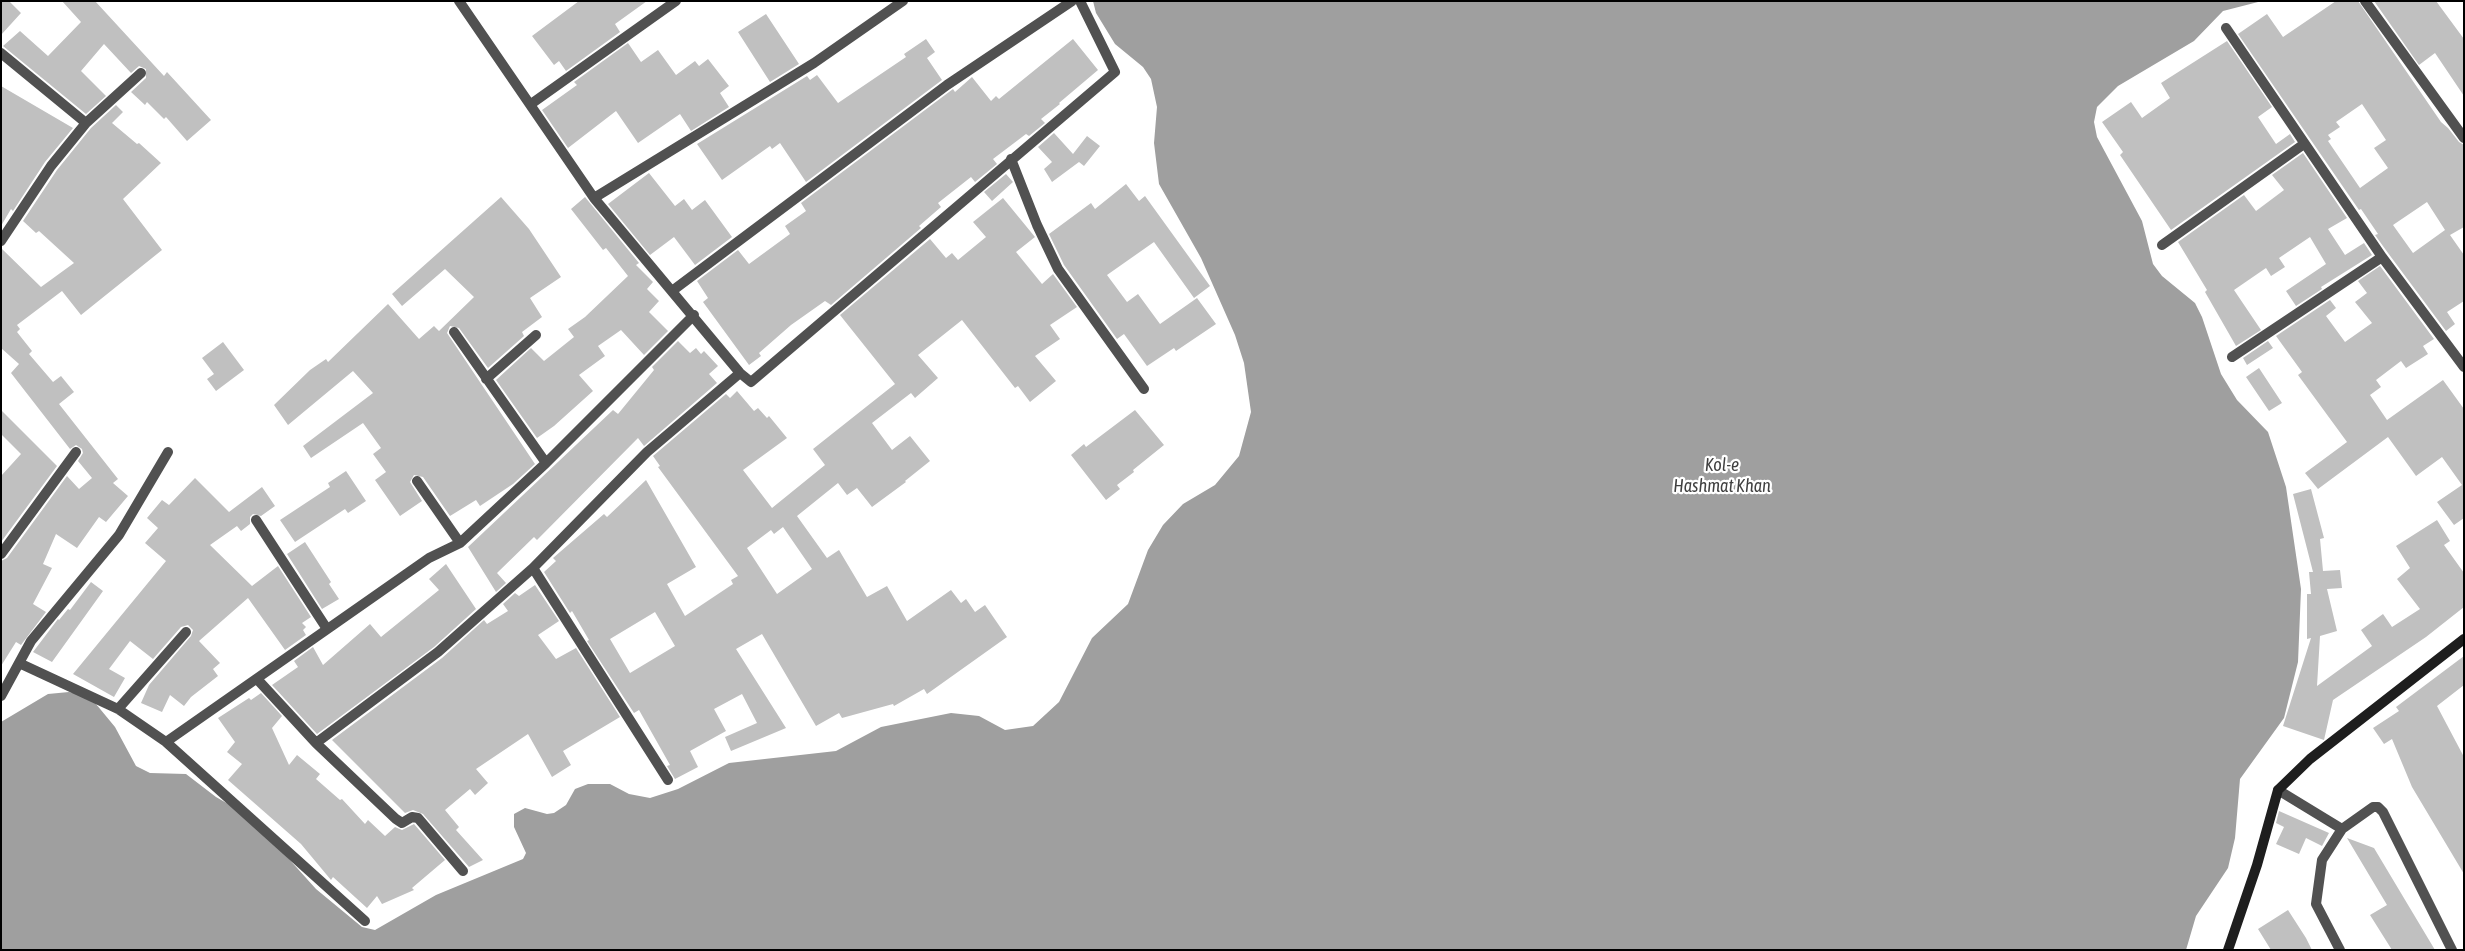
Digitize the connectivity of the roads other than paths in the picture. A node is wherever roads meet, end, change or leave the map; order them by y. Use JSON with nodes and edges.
{"nodes":[{"id":1,"x":459,"y":1,"type":"edge"},
{"id":2,"x":676,"y":1,"type":"edge"},
{"id":3,"x":904,"y":1,"type":"edge"},
{"id":4,"x":1072,"y":1,"type":"edge"},
{"id":5,"x":1080,"y":1,"type":"edge"},
{"id":6,"x":2365,"y":1,"type":"edge"},
{"id":7,"x":2226,"y":28,"type":"dead end"},
{"id":8,"x":1,"y":53,"type":"edge"},
{"id":9,"x":141,"y":72,"type":"dead end"},
{"id":10,"x":531,"y":104,"type":"junction"},
{"id":11,"x":86,"y":123,"type":"junction"},
{"id":12,"x":2464,"y":138,"type":"edge"},
{"id":13,"x":2304,"y":144,"type":"junction"},
{"id":14,"x":1011,"y":159,"type":"junction"},
{"id":15,"x":594,"y":198,"type":"junction"},
{"id":16,"x":1,"y":241,"type":"edge"},
{"id":17,"x":2162,"y":245,"type":"dead end"},
{"id":18,"x":2382,"y":257,"type":"junction"},
{"id":19,"x":672,"y":291,"type":"junction"},
{"id":20,"x":694,"y":315,"type":"junction"},
{"id":21,"x":454,"y":332,"type":"dead end"},
{"id":22,"x":536,"y":335,"type":"dead end"},
{"id":23,"x":2232,"y":356,"type":"dead end"},
{"id":24,"x":2464,"y":367,"type":"edge"},
{"id":25,"x":740,"y":373,"type":"junction"},
{"id":26,"x":486,"y":379,"type":"junction"},
{"id":27,"x":1144,"y":389,"type":"dead end"},
{"id":28,"x":76,"y":452,"type":"dead end"},
{"id":29,"x":168,"y":452,"type":"dead end"},
{"id":30,"x":546,"y":463,"type":"junction"},
{"id":31,"x":417,"y":481,"type":"dead end"},
{"id":32,"x":256,"y":520,"type":"dead end"},
{"id":33,"x":460,"y":543,"type":"junction"},
{"id":34,"x":1,"y":554,"type":"edge"},
{"id":35,"x":533,"y":568,"type":"junction"},
{"id":36,"x":327,"y":628,"type":"junction"},
{"id":37,"x":186,"y":632,"type":"dead end"},
{"id":38,"x":2464,"y":639,"type":"edge"},
{"id":39,"x":20,"y":663,"type":"junction"},
{"id":40,"x":257,"y":679,"type":"junction"},
{"id":41,"x":1,"y":696,"type":"edge"},
{"id":42,"x":118,"y":709,"type":"junction"},
{"id":43,"x":166,"y":742,"type":"junction"},
{"id":44,"x":316,"y":743,"type":"junction"},
{"id":45,"x":668,"y":780,"type":"dead end"},
{"id":46,"x":2278,"y":790,"type":"junction"},
{"id":47,"x":2342,"y":830,"type":"junction"},
{"id":48,"x":463,"y":871,"type":"dead end"},
{"id":49,"x":365,"y":921,"type":"dead end"},
{"id":50,"x":2228,"y":950,"type":"edge"},
{"id":51,"x":2340,"y":950,"type":"edge"},
{"id":52,"x":2452,"y":950,"type":"edge"}],
"edges":[{"from":1,"to":10,"type":"street"},
{"from":2,"to":10,"type":"street"},
{"from":3,"to":15,"type":"street"},
{"from":4,"to":19,"type":"street"},
{"from":5,"to":14,"type":"street"},
{"from":6,"to":12,"type":"street"},
{"from":7,"to":13,"type":"street"},
{"from":8,"to":11,"type":"street"},
{"from":9,"to":11,"type":"street"},
{"from":10,"to":15,"type":"street"},
{"from":11,"to":16,"type":"street"},
{"from":13,"to":17,"type":"street"},
{"from":13,"to":18,"type":"street"},
{"from":14,"to":25,"type":"street"},
{"from":14,"to":27,"type":"street"},
{"from":15,"to":19,"type":"street"},
{"from":18,"to":23,"type":"street"},
{"from":18,"to":24,"type":"street"},
{"from":19,"to":20,"type":"street"},
{"from":20,"to":25,"type":"street"},
{"from":20,"to":30,"type":"street"},
{"from":21,"to":26,"type":"street"},
{"from":22,"to":26,"type":"street"},
{"from":25,"to":35,"type":"street"},
{"from":26,"to":30,"type":"street"},
{"from":28,"to":34,"type":"street"},
{"from":29,"to":39,"type":"street"},
{"from":30,"to":33,"type":"street"},
{"from":31,"to":33,"type":"street"},
{"from":32,"to":36,"type":"street"},
{"from":33,"to":36,"type":"street"},
{"from":35,"to":44,"type":"street"},
{"from":35,"to":45,"type":"street"},
{"from":36,"to":40,"type":"street"},
{"from":37,"to":42,"type":"street"},
{"from":38,"to":46,"type":"street"},
{"from":39,"to":41,"type":"street"},
{"from":39,"to":42,"type":"street"},
{"from":40,"to":43,"type":"street"},
{"from":40,"to":44,"type":"street"},
{"from":42,"to":43,"type":"street"},
{"from":43,"to":49,"type":"street"},
{"from":44,"to":48,"type":"street"},
{"from":46,"to":47,"type":"street"},
{"from":46,"to":50,"type":"street"},
{"from":47,"to":51,"type":"street"},
{"from":47,"to":52,"type":"street"}]}
